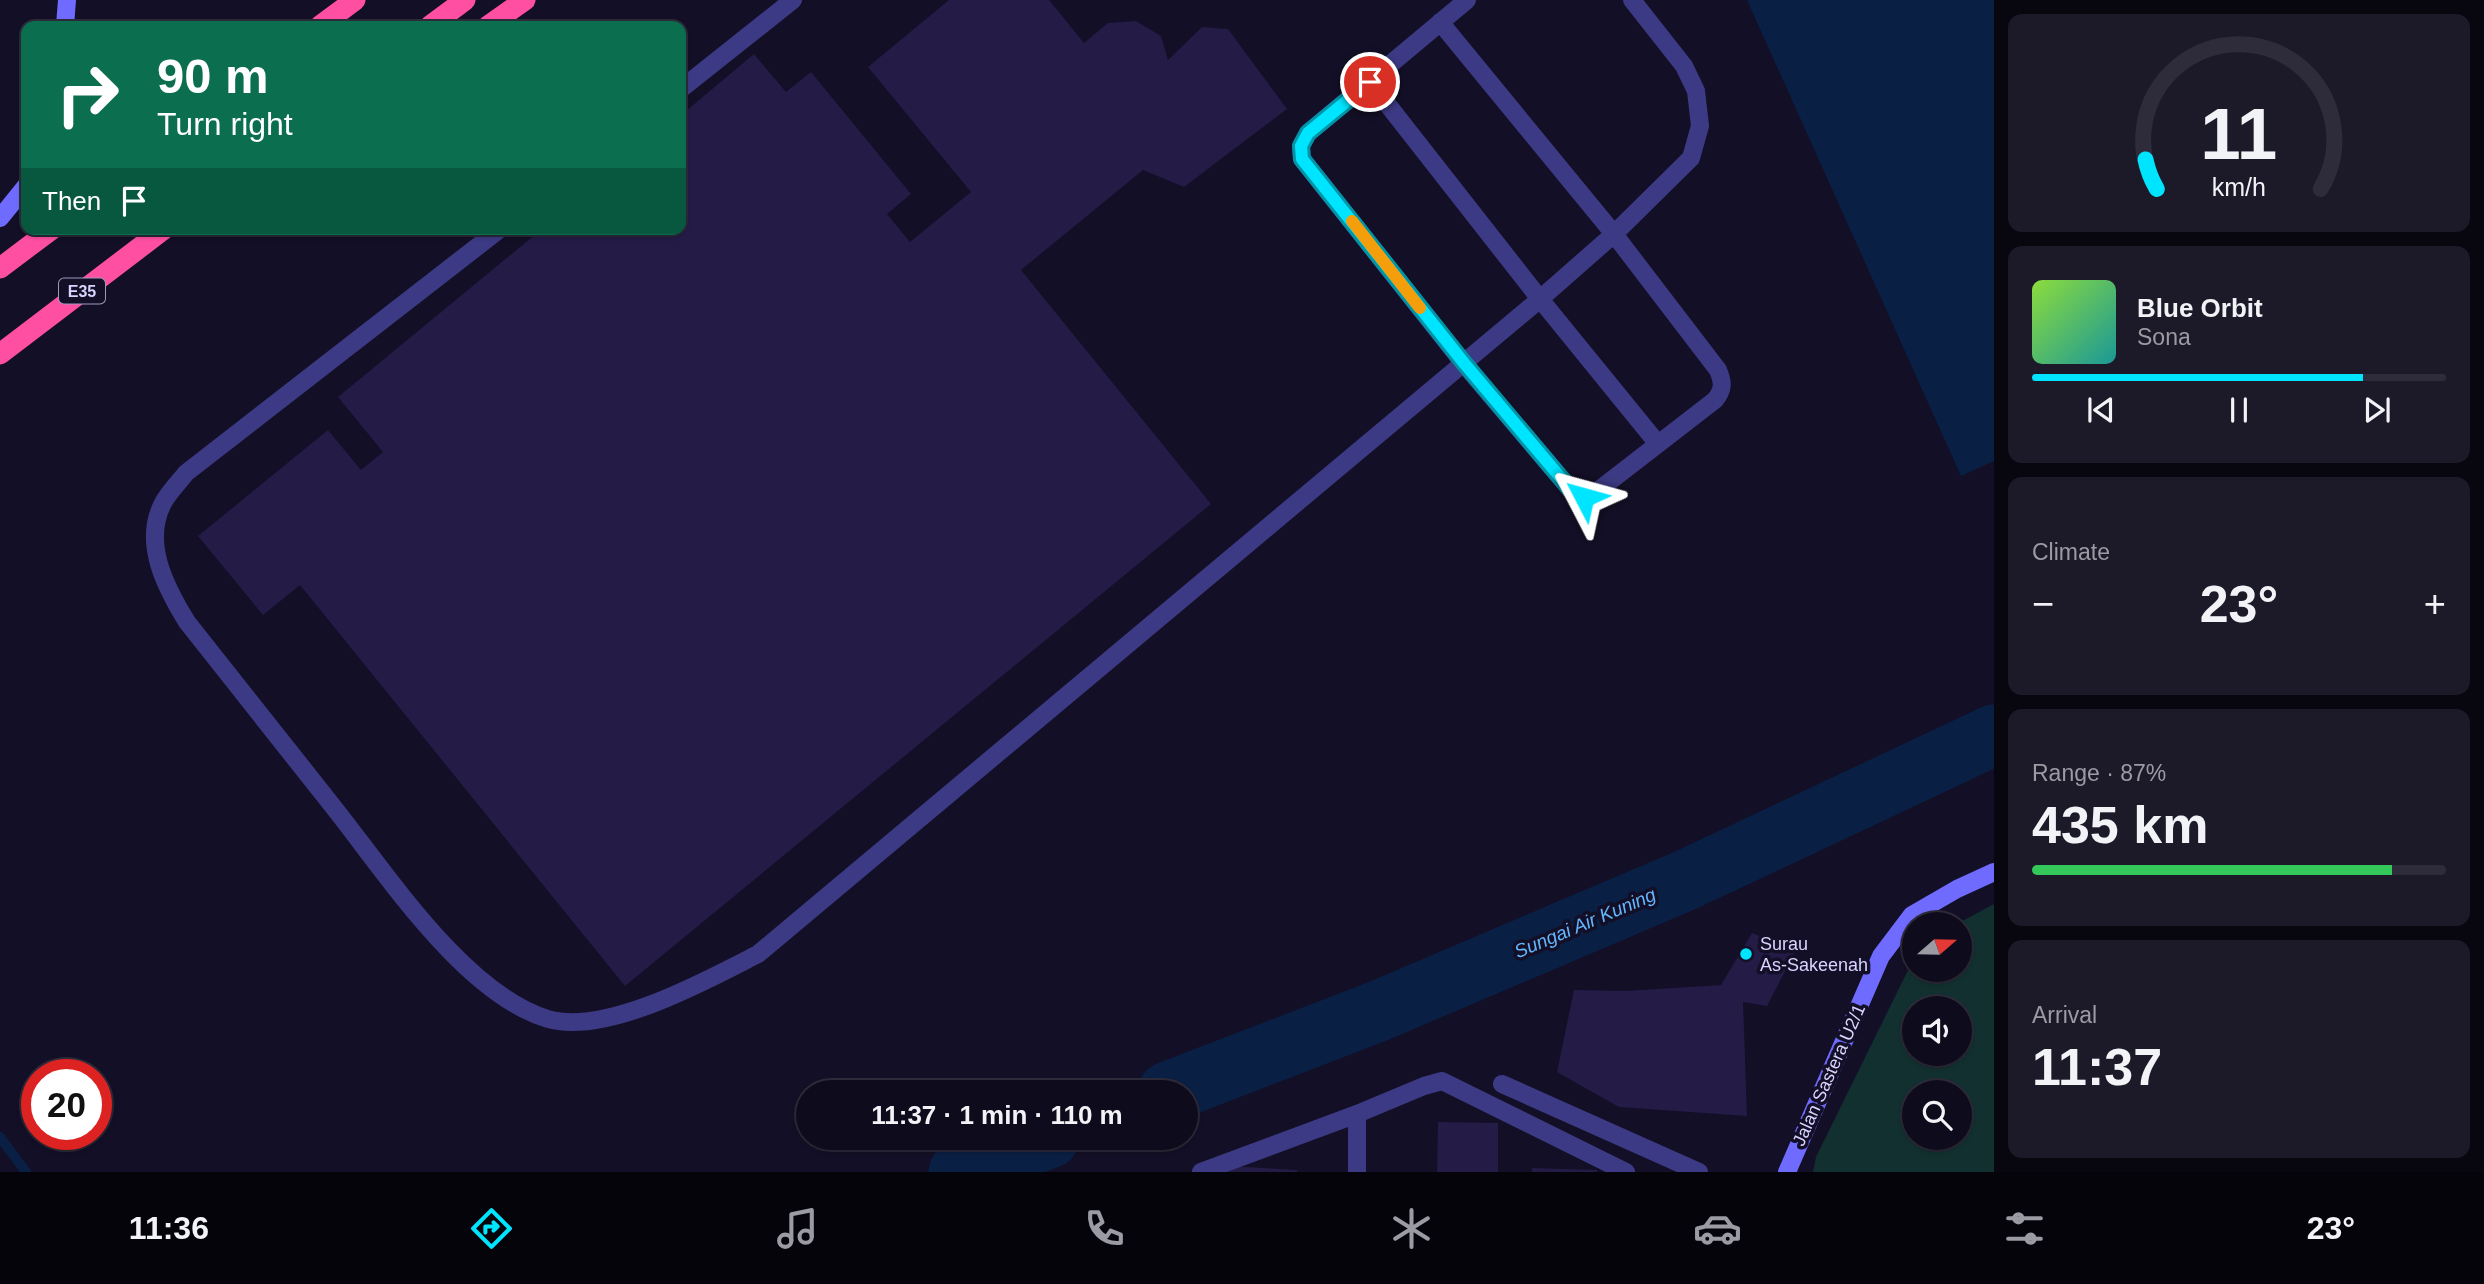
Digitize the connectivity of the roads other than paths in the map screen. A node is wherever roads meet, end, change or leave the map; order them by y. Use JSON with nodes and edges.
{"nodes":[{"id":1,"x":67,"y":0,"type":"edge"},
{"id":2,"x":355,"y":0,"type":"edge"},
{"id":3,"x":465,"y":0,"type":"edge"},
{"id":4,"x":525,"y":0,"type":"edge"},
{"id":5,"x":793,"y":0,"type":"edge"},
{"id":6,"x":1467,"y":0,"type":"edge"},
{"id":7,"x":1632,"y":0,"type":"edge"},
{"id":8,"x":65,"y":21,"type":"edge"},
{"id":9,"x":327,"y":21,"type":"edge"},
{"id":10,"x":437,"y":21,"type":"edge"},
{"id":11,"x":495,"y":21,"type":"edge"},
{"id":12,"x":1440,"y":22,"type":"junction"},
{"id":13,"x":1370,"y":82,"type":"junction"},
{"id":14,"x":686,"y":85,"type":"edge"},
{"id":15,"x":21,"y":192,"type":"edge"},
{"id":16,"x":0,"y":218,"type":"edge"},
{"id":17,"x":1614,"y":234,"type":"junction"},
{"id":18,"x":44,"y":235,"type":"edge"},
{"id":19,"x":156,"y":235,"type":"edge"},
{"id":20,"x":492,"y":235,"type":"edge"},
{"id":21,"x":0,"y":268,"type":"edge"},
{"id":22,"x":1540,"y":299,"type":"junction"},
{"id":23,"x":0,"y":354,"type":"edge"},
{"id":24,"x":1464,"y":363,"type":"junction"},
{"id":25,"x":1658,"y":444,"type":"junction"},
{"id":26,"x":1994,"y":872,"type":"edge"},
{"id":27,"x":1502,"y":1084,"type":"dead end"},
{"id":28,"x":1357,"y":1114,"type":"junction"},
{"id":29,"x":1201,"y":1172,"type":"edge"},
{"id":30,"x":1357,"y":1172,"type":"edge"},
{"id":31,"x":1626,"y":1172,"type":"edge"},
{"id":32,"x":1699,"y":1172,"type":"edge"},
{"id":33,"x":1787,"y":1172,"type":"edge"}],
"edges":[{"from":1,"to":8,"type":"street"},
{"from":2,"to":9,"type":"highway"},
{"from":3,"to":10,"type":"highway"},
{"from":4,"to":11,"type":"highway"},
{"from":5,"to":14,"type":"street"},
{"from":6,"to":12,"type":"street"},
{"from":7,"to":17,"type":"street"},
{"from":12,"to":13,"type":"street"},
{"from":12,"to":17,"type":"street"},
{"from":13,"to":22,"type":"street"},
{"from":13,"to":24,"type":"street"},
{"from":15,"to":16,"type":"street"},
{"from":17,"to":22,"type":"street"},
{"from":17,"to":25,"type":"street"},
{"from":18,"to":21,"type":"highway"},
{"from":19,"to":23,"type":"highway","number":"E35"},
{"from":20,"to":24,"type":"street"},
{"from":22,"to":24,"type":"street"},
{"from":22,"to":25,"type":"street"},
{"from":24,"to":25,"type":"street"},
{"from":26,"to":33,"type":"street","name":"Jalan Sastera U2/1"},
{"from":27,"to":32,"type":"street"},
{"from":28,"to":29,"type":"street"},
{"from":28,"to":30,"type":"street"},
{"from":28,"to":31,"type":"street"}]}
